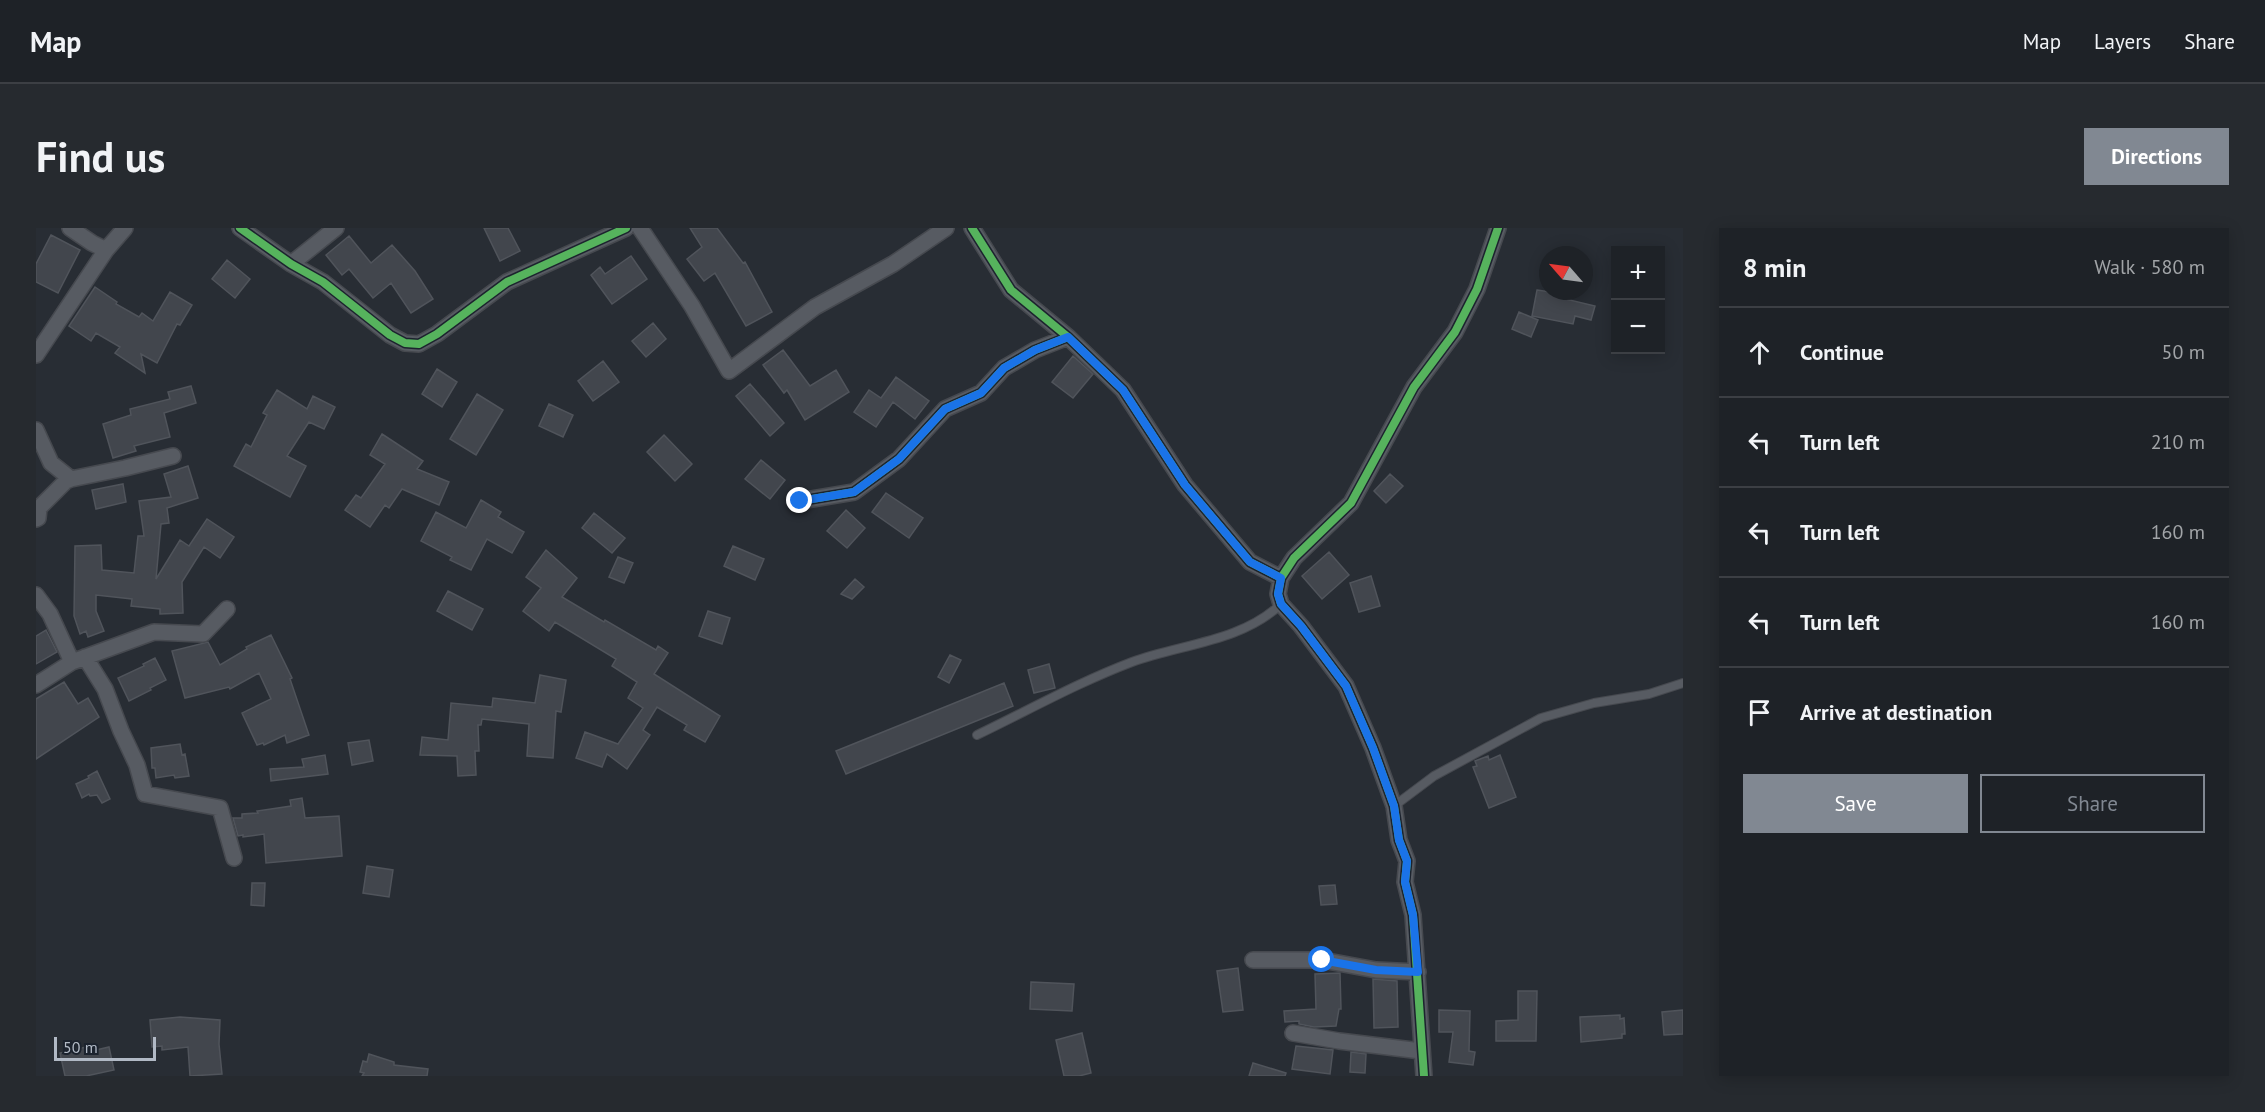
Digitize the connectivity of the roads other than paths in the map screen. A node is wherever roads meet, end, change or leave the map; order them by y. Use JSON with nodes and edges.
{"nodes":[{"id":1,"x":70,"y":228,"type":"edge"},
{"id":2,"x":125,"y":228,"type":"edge"},
{"id":3,"x":240,"y":228,"type":"edge"},
{"id":4,"x":336,"y":228,"type":"edge"},
{"id":5,"x":626,"y":228,"type":"edge"},
{"id":6,"x":640,"y":228,"type":"edge"},
{"id":7,"x":946,"y":228,"type":"edge"},
{"id":8,"x":972,"y":228,"type":"edge"},
{"id":9,"x":1498,"y":228,"type":"edge"},
{"id":10,"x":106,"y":249,"type":"junction"},
{"id":11,"x":291,"y":264,"type":"junction"},
{"id":12,"x":1068,"y":337,"type":"junction"},
{"id":13,"x":36,"y":355,"type":"edge"},
{"id":14,"x":36,"y":430,"type":"edge"},
{"id":15,"x":173,"y":456,"type":"dead end"},
{"id":16,"x":71,"y":479,"type":"junction"},
{"id":17,"x":800,"y":501,"type":"dead end"},
{"id":18,"x":36,"y":519,"type":"edge"},
{"id":19,"x":1281,"y":578,"type":"junction"},
{"id":20,"x":36,"y":594,"type":"edge"},
{"id":21,"x":1281,"y":604,"type":"junction"},
{"id":22,"x":227,"y":609,"type":"dead end"},
{"id":23,"x":78,"y":659,"type":"junction"},
{"id":24,"x":1683,"y":683,"type":"edge"},
{"id":25,"x":36,"y":685,"type":"edge"},
{"id":26,"x":977,"y":735,"type":"dead end"},
{"id":27,"x":1394,"y":806,"type":"junction"},
{"id":28,"x":234,"y":858,"type":"dead end"},
{"id":29,"x":1254,"y":960,"type":"dead end"},
{"id":30,"x":1418,"y":972,"type":"junction"},
{"id":31,"x":1293,"y":1033,"type":"dead end"},
{"id":32,"x":1421,"y":1051,"type":"junction"},
{"id":33,"x":1424,"y":1076,"type":"edge"}],
"edges":[{"from":1,"to":10,"type":"street"},
{"from":2,"to":10,"type":"street"},
{"from":3,"to":11,"type":"street"},
{"from":4,"to":11,"type":"street"},
{"from":5,"to":11,"type":"street"},
{"from":6,"to":7,"type":"street"},
{"from":8,"to":12,"type":"street"},
{"from":9,"to":19,"type":"street"},
{"from":10,"to":13,"type":"street"},
{"from":12,"to":17,"type":"street"},
{"from":12,"to":19,"type":"street"},
{"from":14,"to":16,"type":"street"},
{"from":15,"to":16,"type":"street"},
{"from":16,"to":18,"type":"street"},
{"from":19,"to":21,"type":"street"},
{"from":20,"to":23,"type":"street"},
{"from":21,"to":26,"type":"lane"},
{"from":21,"to":27,"type":"street"},
{"from":22,"to":23,"type":"street"},
{"from":23,"to":25,"type":"street"},
{"from":23,"to":28,"type":"street"},
{"from":24,"to":27,"type":"lane"},
{"from":27,"to":30,"type":"street"},
{"from":29,"to":30,"type":"street"},
{"from":30,"to":32,"type":"street"},
{"from":31,"to":32,"type":"street"},
{"from":32,"to":33,"type":"street"}]}
